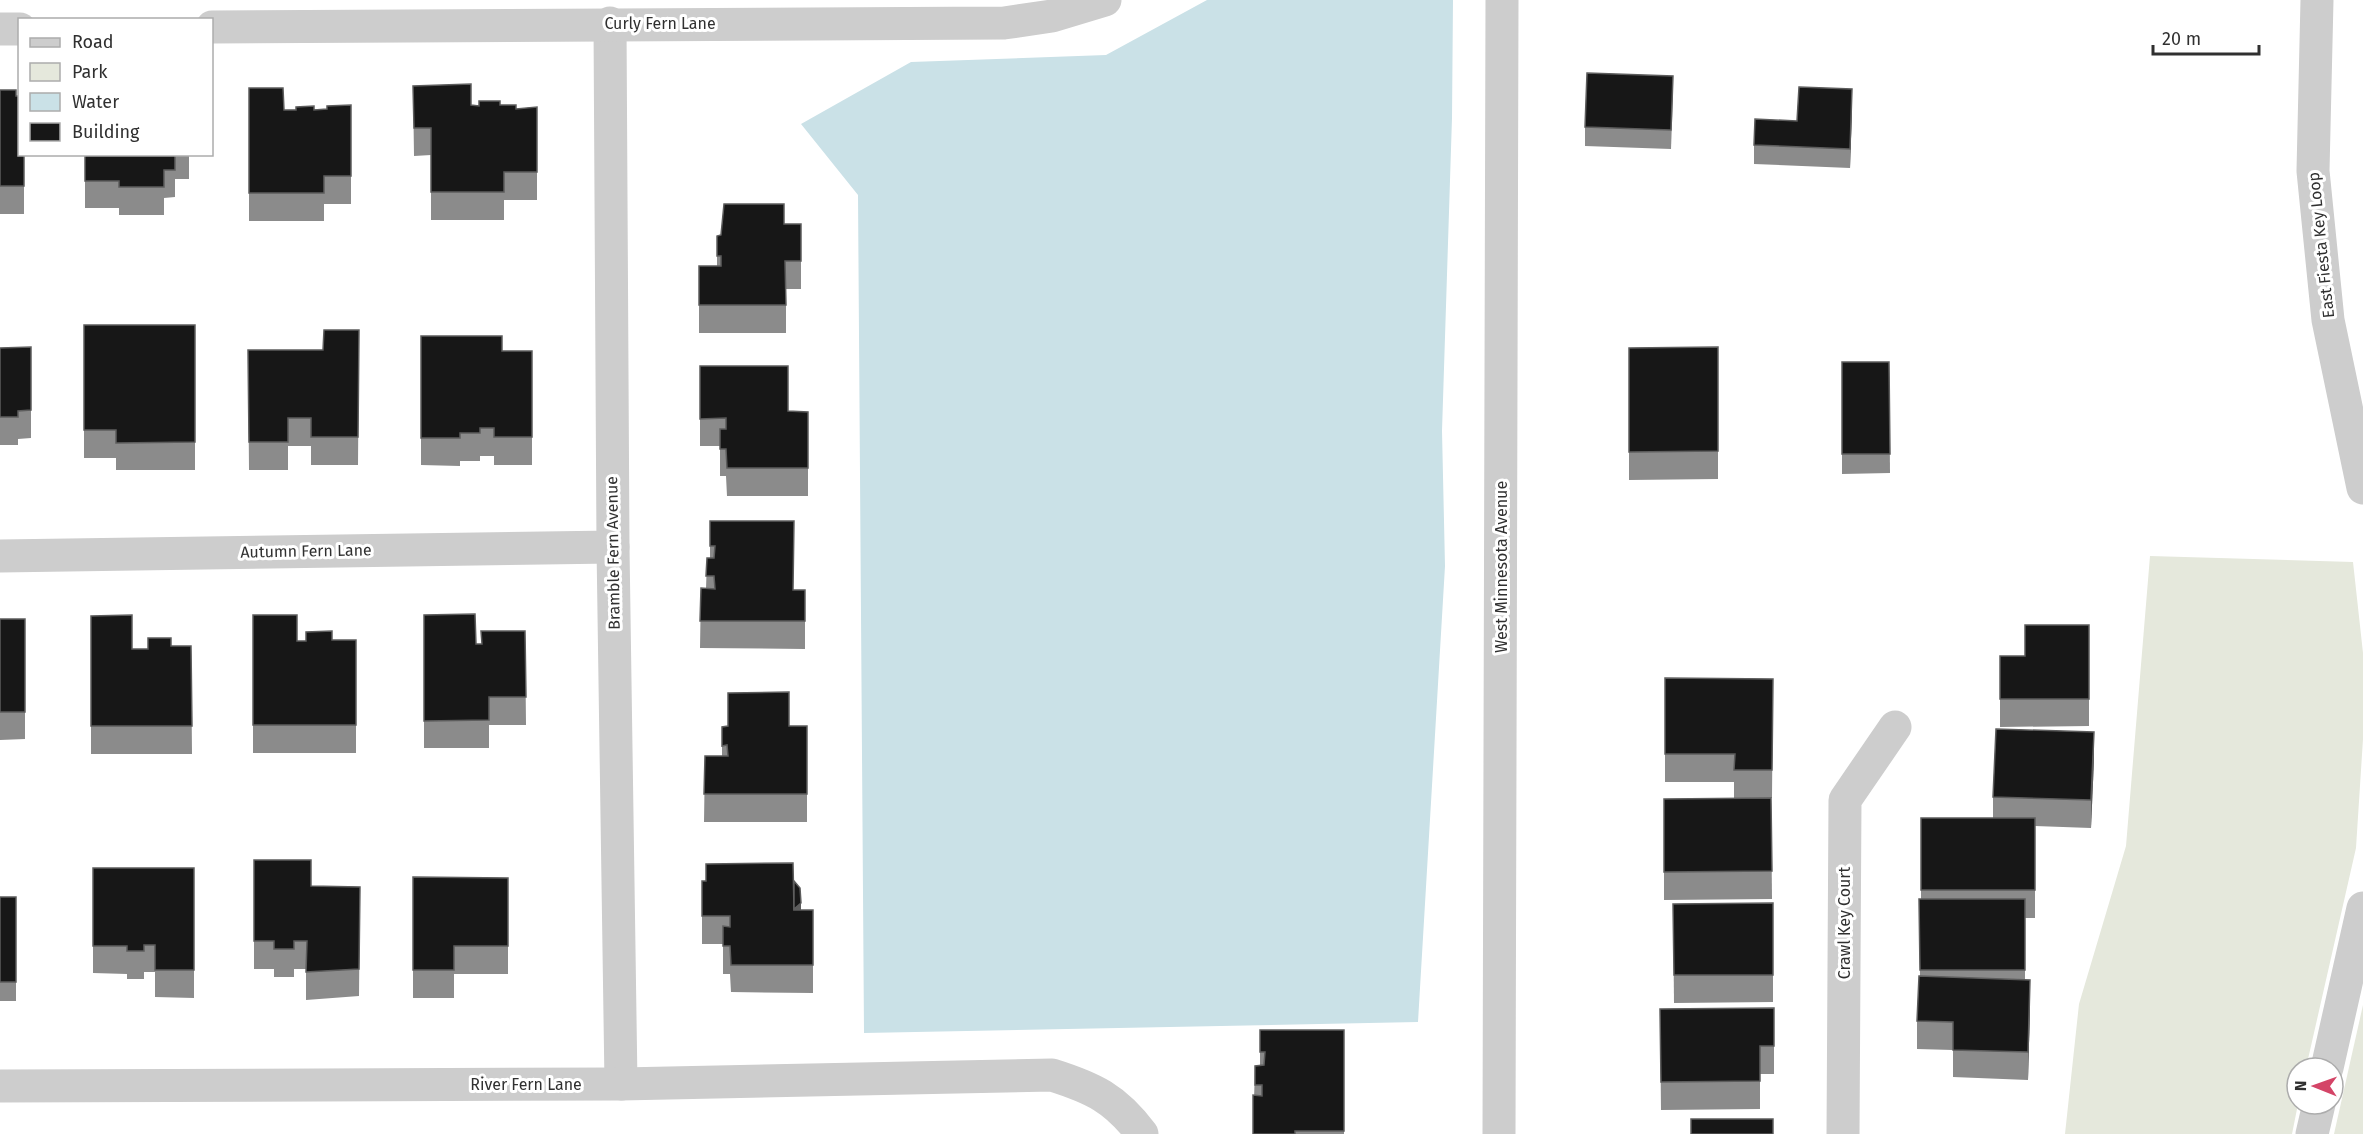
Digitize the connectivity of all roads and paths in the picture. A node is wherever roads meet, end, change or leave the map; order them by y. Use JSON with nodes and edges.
{"nodes":[{"id":1,"x":1105,"y":0,"type":"edge"},
{"id":2,"x":1502,"y":0,"type":"edge"},
{"id":3,"x":2318,"y":0,"type":"edge"},
{"id":4,"x":610,"y":23,"type":"junction"},
{"id":5,"x":213,"y":27,"type":"edge"},
{"id":6,"x":0,"y":29,"type":"edge"},
{"id":7,"x":18,"y":29,"type":"edge"},
{"id":8,"x":2363,"y":488,"type":"edge"},
{"id":9,"x":613,"y":547,"type":"junction"},
{"id":10,"x":0,"y":556,"type":"edge"},
{"id":11,"x":1895,"y":727,"type":"dead end"},
{"id":12,"x":2363,"y":908,"type":"edge"},
{"id":13,"x":2330,"y":1056,"type":"edge"},
{"id":14,"x":621,"y":1084,"type":"junction"},
{"id":15,"x":0,"y":1086,"type":"edge"},
{"id":16,"x":2316,"y":1116,"type":"edge"},
{"id":17,"x":1142,"y":1134,"type":"edge"},
{"id":18,"x":1499,"y":1134,"type":"edge"},
{"id":19,"x":1843,"y":1134,"type":"edge"},
{"id":20,"x":2312,"y":1134,"type":"edge"}],
"edges":[{"from":1,"to":4,"type":"street","name":"Curly Fern Lane"},
{"from":2,"to":18,"type":"street","name":"West Minnesota Avenue"},
{"from":3,"to":8,"type":"street","name":"East Fiesta Key Loop"},
{"from":4,"to":5,"type":"street","name":"Curly Fern Lane"},
{"from":4,"to":9,"type":"street","name":"Bramble Fern Avenue"},
{"from":6,"to":7,"type":"street"},
{"from":9,"to":10,"type":"street","name":"Autumn Fern Lane"},
{"from":9,"to":14,"type":"street","name":"Bramble Fern Avenue"},
{"from":11,"to":19,"type":"street","name":"Crawl Key Court"},
{"from":12,"to":13,"type":"street"},
{"from":14,"to":15,"type":"street","name":"River Fern Lane"},
{"from":14,"to":17,"type":"street","name":"River Fern Lane"},
{"from":16,"to":20,"type":"street"}]}
